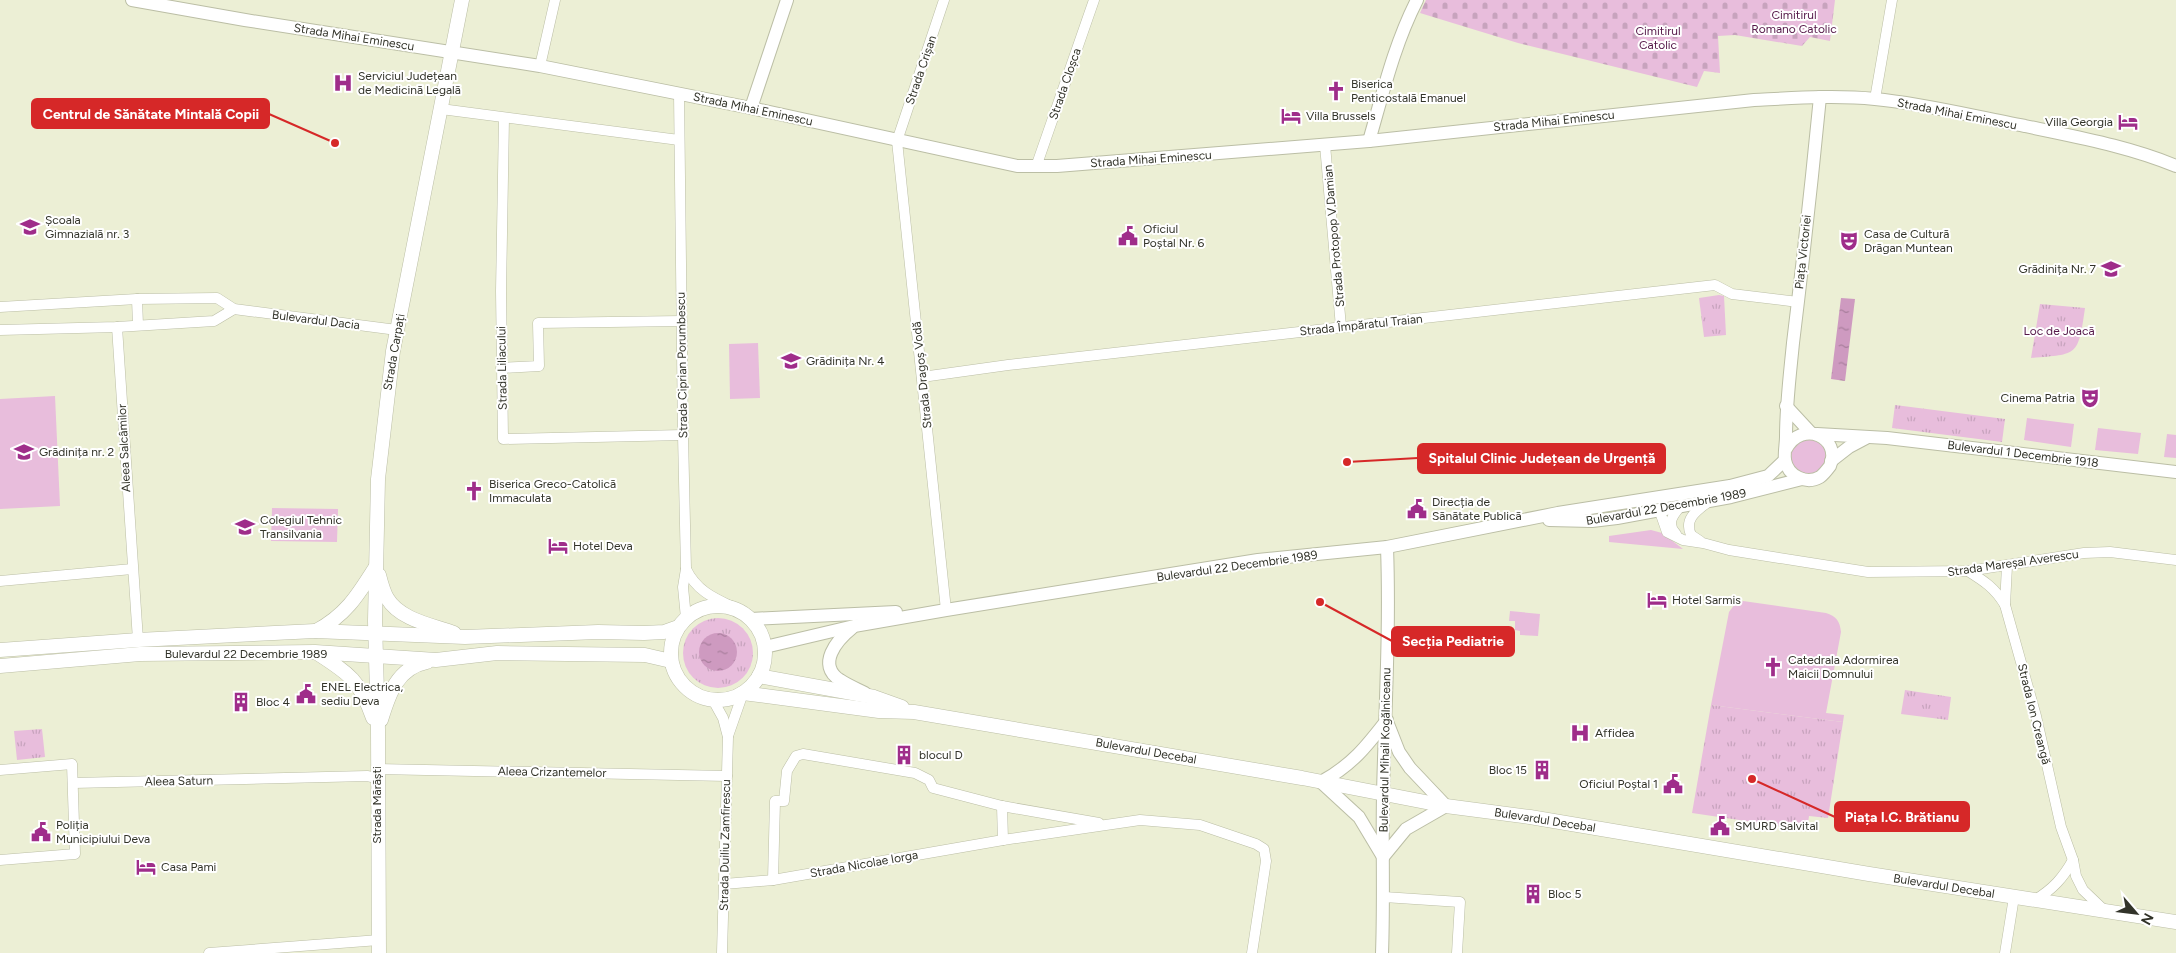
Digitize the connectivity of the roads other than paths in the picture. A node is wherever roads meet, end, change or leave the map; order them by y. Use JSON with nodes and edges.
{"nodes":[{"id":1,"x":132,"y":0,"type":"edge"},
{"id":2,"x":462,"y":0,"type":"edge"},
{"id":3,"x":555,"y":0,"type":"edge"},
{"id":4,"x":787,"y":0,"type":"edge"},
{"id":5,"x":944,"y":0,"type":"edge"},
{"id":6,"x":1094,"y":0,"type":"edge"},
{"id":7,"x":1417,"y":0,"type":"edge"},
{"id":8,"x":1892,"y":0,"type":"edge"},
{"id":9,"x":452,"y":52,"type":"junction"},
{"id":10,"x":540,"y":66,"type":"junction"},
{"id":11,"x":679,"y":93,"type":"junction"},
{"id":12,"x":1820,"y":97,"type":"junction"},
{"id":13,"x":1875,"y":99,"type":"junction"},
{"id":14,"x":750,"y":108,"type":"junction"},
{"id":15,"x":441,"y":109,"type":"junction"},
{"id":16,"x":504,"y":118,"type":"junction"},
{"id":17,"x":679,"y":140,"type":"junction"},
{"id":18,"x":897,"y":141,"type":"junction"},
{"id":19,"x":1369,"y":141,"type":"junction"},
{"id":20,"x":1326,"y":145,"type":"junction"},
{"id":21,"x":2176,"y":166,"type":"edge"},
{"id":22,"x":1036,"y":167,"type":"junction"},
{"id":23,"x":137,"y":299,"type":"junction"},
{"id":24,"x":1798,"y":302,"type":"junction"},
{"id":25,"x":0,"y":307,"type":"edge"},
{"id":26,"x":234,"y":310,"type":"junction"},
{"id":27,"x":682,"y":321,"type":"junction"},
{"id":28,"x":138,"y":325,"type":"junction"},
{"id":29,"x":117,"y":327,"type":"junction"},
{"id":30,"x":1342,"y":327,"type":"junction"},
{"id":31,"x":0,"y":330,"type":"edge"},
{"id":32,"x":397,"y":330,"type":"junction"},
{"id":33,"x":501,"y":368,"type":"junction"},
{"id":34,"x":922,"y":376,"type":"junction"},
{"id":35,"x":1786,"y":406,"type":"junction"},
{"id":36,"x":1814,"y":434,"type":"junction"},
{"id":37,"x":683,"y":435,"type":"junction"},
{"id":38,"x":1869,"y":436,"type":"junction"},
{"id":39,"x":1785,"y":454,"type":"junction"},
{"id":40,"x":1831,"y":461,"type":"junction"},
{"id":41,"x":2176,"y":472,"type":"edge"},
{"id":42,"x":1802,"y":479,"type":"junction"},
{"id":43,"x":1689,"y":492,"type":"junction"},
{"id":44,"x":1708,"y":502,"type":"junction"},
{"id":45,"x":1680,"y":505,"type":"junction"},
{"id":46,"x":1658,"y":509,"type":"junction"},
{"id":47,"x":1528,"y":519,"type":"junction"},
{"id":48,"x":1683,"y":540,"type":"junction"},
{"id":49,"x":1703,"y":542,"type":"junction"},
{"id":50,"x":1388,"y":547,"type":"junction"},
{"id":51,"x":2176,"y":560,"type":"edge"},
{"id":52,"x":2007,"y":566,"type":"junction"},
{"id":53,"x":376,"y":567,"type":"junction"},
{"id":54,"x":132,"y":569,"type":"junction"},
{"id":55,"x":686,"y":570,"type":"junction"},
{"id":56,"x":1968,"y":571,"type":"junction"},
{"id":57,"x":0,"y":581,"type":"edge"},
{"id":58,"x":2004,"y":605,"type":"junction"},
{"id":59,"x":737,"y":609,"type":"junction"},
{"id":60,"x":946,"y":610,"type":"junction"},
{"id":61,"x":751,"y":619,"type":"junction"},
{"id":62,"x":682,"y":623,"type":"junction"},
{"id":63,"x":854,"y":626,"type":"junction"},
{"id":64,"x":315,"y":631,"type":"junction"},
{"id":65,"x":375,"y":634,"type":"junction"},
{"id":66,"x":465,"y":637,"type":"junction"},
{"id":67,"x":138,"y":640,"type":"junction"},
{"id":68,"x":765,"y":647,"type":"junction"},
{"id":69,"x":0,"y":650,"type":"edge"},
{"id":70,"x":315,"y":652,"type":"junction"},
{"id":71,"x":375,"y":656,"type":"junction"},
{"id":72,"x":436,"y":660,"type":"junction"},
{"id":73,"x":671,"y":661,"type":"junction"},
{"id":74,"x":0,"y":666,"type":"edge"},
{"id":75,"x":759,"y":676,"type":"junction"},
{"id":76,"x":743,"y":693,"type":"junction"},
{"id":77,"x":874,"y":698,"type":"junction"},
{"id":78,"x":713,"y":700,"type":"junction"},
{"id":79,"x":914,"y":712,"type":"junction"},
{"id":80,"x":1387,"y":720,"type":"junction"},
{"id":81,"x":378,"y":730,"type":"junction"},
{"id":82,"x":728,"y":737,"type":"junction"},
{"id":83,"x":0,"y":770,"type":"edge"},
{"id":84,"x":377,"y":774,"type":"junction"},
{"id":85,"x":727,"y":776,"type":"junction"},
{"id":86,"x":1321,"y":782,"type":"junction"},
{"id":87,"x":73,"y":783,"type":"junction"},
{"id":88,"x":1383,"y":794,"type":"junction"},
{"id":89,"x":1002,"y":806,"type":"junction"},
{"id":90,"x":1446,"y":806,"type":"junction"},
{"id":91,"x":1107,"y":824,"type":"junction"},
{"id":92,"x":1003,"y":840,"type":"junction"},
{"id":93,"x":1383,"y":857,"type":"junction"},
{"id":94,"x":0,"y":860,"type":"edge"},
{"id":95,"x":2073,"y":860,"type":"junction"},
{"id":96,"x":773,"y":880,"type":"junction"},
{"id":97,"x":724,"y":884,"type":"junction"},
{"id":98,"x":1384,"y":897,"type":"junction"},
{"id":99,"x":2014,"y":897,"type":"junction"},
{"id":100,"x":2035,"y":900,"type":"junction"},
{"id":101,"x":2105,"y":910,"type":"junction"},
{"id":102,"x":2176,"y":922,"type":"edge"},
{"id":103,"x":379,"y":946,"type":"edge"},
{"id":104,"x":209,"y":953,"type":"edge"},
{"id":105,"x":722,"y":953,"type":"edge"},
{"id":106,"x":1252,"y":953,"type":"edge"},
{"id":107,"x":1382,"y":953,"type":"edge"},
{"id":108,"x":1457,"y":953,"type":"edge"},
{"id":109,"x":2005,"y":953,"type":"edge"}],
"edges":[{"from":1,"to":9,"type":"street","name":"Strada Mihai Eminescu"},
{"from":2,"to":9,"type":"main road","name":"Strada Carpați"},
{"from":3,"to":10,"type":"street"},
{"from":4,"to":14,"type":"street"},
{"from":5,"to":18,"type":"street","name":"Strada Crișan"},
{"from":6,"to":22,"type":"street","name":"Strada Cloșca"},
{"from":7,"to":19,"type":"street"},
{"from":8,"to":13,"type":"street"},
{"from":9,"to":10,"type":"street","name":"Strada Mihai Eminescu"},
{"from":9,"to":15,"type":"main road","name":"Strada Carpați"},
{"from":10,"to":11,"type":"street","name":"Strada Mihai Eminescu"},
{"from":11,"to":14,"type":"street","name":"Strada Mihai Eminescu"},
{"from":11,"to":17,"type":"street","name":"Strada Ciprian Porumbescu"},
{"from":12,"to":13,"type":"street","name":"Strada Mihai Eminescu"},
{"from":12,"to":19,"type":"street","name":"Strada Mihai Eminescu"},
{"from":12,"to":24,"type":"street","name":"Piața Victoriei"},
{"from":13,"to":21,"type":"street","name":"Strada Mihai Eminescu"},
{"from":14,"to":18,"type":"street","name":"Strada Mihai Eminescu"},
{"from":15,"to":16,"type":"street"},
{"from":15,"to":32,"type":"main road","name":"Strada Carpați"},
{"from":16,"to":17,"type":"street"},
{"from":16,"to":33,"type":"street","name":"Strada Liliacului"},
{"from":17,"to":27,"type":"street","name":"Strada Ciprian Porumbescu"},
{"from":18,"to":22,"type":"street","name":"Strada Mihai Eminescu"},
{"from":18,"to":34,"type":"street","name":"Strada Dragoș Vodă"},
{"from":19,"to":20,"type":"street","name":"Strada Mihai Eminescu"},
{"from":20,"to":22,"type":"street","name":"Strada Mihai Eminescu"},
{"from":20,"to":30,"type":"street","name":"Strada Protopop V.Damian"},
{"from":23,"to":25,"type":"street","name":"Bulevardul Dacia"},
{"from":23,"to":26,"type":"street","name":"Bulevardul Dacia"},
{"from":23,"to":28,"type":"street"},
{"from":24,"to":30,"type":"street","name":"Strada Împăratul Traian"},
{"from":24,"to":35,"type":"street","name":"Piața Victoriei"},
{"from":26,"to":28,"type":"street"},
{"from":26,"to":32,"type":"street","name":"Bulevardul Dacia"},
{"from":27,"to":33,"type":"street"},
{"from":27,"to":37,"type":"street","name":"Strada Ciprian Porumbescu"},
{"from":28,"to":29,"type":"street"},
{"from":29,"to":31,"type":"street"},
{"from":29,"to":54,"type":"street","name":"Aleea Salcâmilor"},
{"from":30,"to":34,"type":"street","name":"Strada Împăratul Traian"},
{"from":32,"to":53,"type":"main road","name":"Strada Carpați"},
{"from":33,"to":37,"type":"street","name":"Strada Liliacului"},
{"from":34,"to":60,"type":"street","name":"Strada Dragoș Vodă"},
{"from":35,"to":36,"type":"street"},
{"from":35,"to":39,"type":"street","name":"Piața Victoriei"},
{"from":36,"to":38,"type":"street","name":"Bulevardul 1 Decembrie 1918"},
{"from":36,"to":39,"type":"street"},
{"from":36,"to":40,"type":"street"},
{"from":37,"to":55,"type":"street","name":"Strada Ciprian Porumbescu"},
{"from":38,"to":40,"type":"street"},
{"from":38,"to":41,"type":"street","name":"Bulevardul 1 Decembrie 1918"},
{"from":39,"to":42,"type":"street"},
{"from":39,"to":43,"type":"street","name":"Bulevardul 22 Decembrie 1989"},
{"from":40,"to":42,"type":"street"},
{"from":42,"to":44,"type":"street","name":"Bulevardul 22 Decembrie 1989"},
{"from":43,"to":45,"type":"street"},
{"from":43,"to":47,"type":"street","name":"Bulevardul 22 Decembrie 1989"},
{"from":44,"to":45,"type":"street","name":"Bulevardul 22 Decembrie 1989"},
{"from":44,"to":49,"type":"street"},
{"from":45,"to":46,"type":"street","name":"Bulevardul 22 Decembrie 1989"},
{"from":45,"to":48,"type":"street"},
{"from":46,"to":47,"type":"street","name":"Bulevardul 22 Decembrie 1989"},
{"from":46,"to":48,"type":"street"},
{"from":47,"to":50,"type":"street","name":"Bulevardul 22 Decembrie 1989"},
{"from":48,"to":49,"type":"street","name":"Strada Mareșal Averescu"},
{"from":49,"to":56,"type":"street","name":"Strada Mareșal Averescu"},
{"from":50,"to":60,"type":"street","name":"Bulevardul 22 Decembrie 1989"},
{"from":50,"to":80,"type":"street","name":"Bulevardul Mihail Kogălniceanu"},
{"from":51,"to":52,"type":"street","name":"Strada Mareșal Averescu"},
{"from":52,"to":56,"type":"street","name":"Strada Mareșal Averescu"},
{"from":52,"to":58,"type":"street","name":"Strada Ion Creangă"},
{"from":53,"to":64,"type":"main road"},
{"from":53,"to":65,"type":"main road","name":"Strada Carpați"},
{"from":53,"to":66,"type":"main road"},
{"from":54,"to":57,"type":"street"},
{"from":54,"to":67,"type":"street","name":"Aleea Salcâmilor"},
{"from":55,"to":59,"type":"street"},
{"from":55,"to":62,"type":"street","name":"Strada Ciprian Porumbescu"},
{"from":56,"to":58,"type":"street"},
{"from":58,"to":95,"type":"street","name":"Strada Ion Creangă"},
{"from":59,"to":61,"type":"main road"},
{"from":59,"to":62,"type":"main road"},
{"from":60,"to":61,"type":"street","name":"Bulevardul 22 Decembrie 1989"},
{"from":60,"to":63,"type":"street","name":"Bulevardul 22 Decembrie 1989"},
{"from":61,"to":68,"type":"main road"},
{"from":62,"to":66,"type":"main road","name":"Bulevardul 22 Decembrie 1989"},
{"from":62,"to":73,"type":"main road"},
{"from":63,"to":68,"type":"street","name":"Bulevardul 22 Decembrie 1989"},
{"from":63,"to":77,"type":"street"},
{"from":64,"to":65,"type":"main road","name":"Bulevardul 22 Decembrie 1989"},
{"from":64,"to":67,"type":"main road","name":"Bulevardul 22 Decembrie 1989"},
{"from":65,"to":66,"type":"main road","name":"Bulevardul 22 Decembrie 1989"},
{"from":65,"to":71,"type":"main road","name":"Strada Carpați"},
{"from":67,"to":69,"type":"main road","name":"Bulevardul 22 Decembrie 1989"},
{"from":68,"to":75,"type":"main road"},
{"from":70,"to":71,"type":"main road","name":"Bulevardul 22 Decembrie 1989"},
{"from":70,"to":74,"type":"main road","name":"Bulevardul 22 Decembrie 1989"},
{"from":70,"to":81,"type":"main road"},
{"from":71,"to":72,"type":"main road","name":"Bulevardul 22 Decembrie 1989"},
{"from":71,"to":81,"type":"main road","name":"Strada Mărăști"},
{"from":72,"to":73,"type":"main road","name":"Bulevardul 22 Decembrie 1989"},
{"from":72,"to":81,"type":"main road"},
{"from":73,"to":78,"type":"main road"},
{"from":75,"to":76,"type":"main road"},
{"from":75,"to":77,"type":"main road","name":"Bulevardul Decebal"},
{"from":76,"to":78,"type":"main road"},
{"from":76,"to":79,"type":"main road","name":"Bulevardul Decebal"},
{"from":76,"to":82,"type":"street"},
{"from":77,"to":79,"type":"main road","name":"Bulevardul Decebal"},
{"from":78,"to":82,"type":"street"},
{"from":79,"to":86,"type":"main road","name":"Bulevardul Decebal"},
{"from":80,"to":86,"type":"street"},
{"from":80,"to":88,"type":"street","name":"Bulevardul Mihail Kogălniceanu"},
{"from":80,"to":90,"type":"street"},
{"from":81,"to":84,"type":"main road","name":"Strada Mărăști"},
{"from":82,"to":85,"type":"street","name":"Strada Duiliu Zamfirescu"},
{"from":83,"to":87,"type":"street"},
{"from":84,"to":85,"type":"street","name":"Aleea Crizantemelor"},
{"from":84,"to":87,"type":"street","name":"Aleea Saturn"},
{"from":84,"to":103,"type":"main road","name":"Strada Mărăști"},
{"from":85,"to":97,"type":"street","name":"Strada Duiliu Zamfirescu"},
{"from":86,"to":88,"type":"main road","name":"Bulevardul Decebal"},
{"from":86,"to":93,"type":"street"},
{"from":87,"to":94,"type":"street"},
{"from":88,"to":90,"type":"main road","name":"Bulevardul Decebal"},
{"from":88,"to":93,"type":"street","name":"Bulevardul Mihail Kogălniceanu"},
{"from":89,"to":91,"type":"street"},
{"from":89,"to":92,"type":"street"},
{"from":89,"to":96,"type":"street"},
{"from":90,"to":93,"type":"street"},
{"from":90,"to":99,"type":"main road","name":"Bulevardul Decebal"},
{"from":91,"to":92,"type":"street","name":"Strada Nicolae Iorga"},
{"from":91,"to":106,"type":"street","name":"Strada Nicolae Iorga"},
{"from":92,"to":96,"type":"street","name":"Strada Nicolae Iorga"},
{"from":93,"to":98,"type":"street","name":"Bulevardul Mihail Kogălniceanu"},
{"from":95,"to":100,"type":"street"},
{"from":95,"to":101,"type":"street","name":"Strada Ion Creangă"},
{"from":96,"to":97,"type":"street","name":"Strada Nicolae Iorga"},
{"from":97,"to":105,"type":"street","name":"Strada Duiliu Zamfirescu"},
{"from":98,"to":107,"type":"street","name":"Bulevardul Mihail Kogălniceanu"},
{"from":98,"to":108,"type":"street"},
{"from":99,"to":100,"type":"main road","name":"Bulevardul Decebal"},
{"from":99,"to":109,"type":"street"},
{"from":100,"to":101,"type":"main road","name":"Bulevardul Decebal"},
{"from":101,"to":102,"type":"main road","name":"Bulevardul Decebal"},
{"from":103,"to":104,"type":"street"}]}
